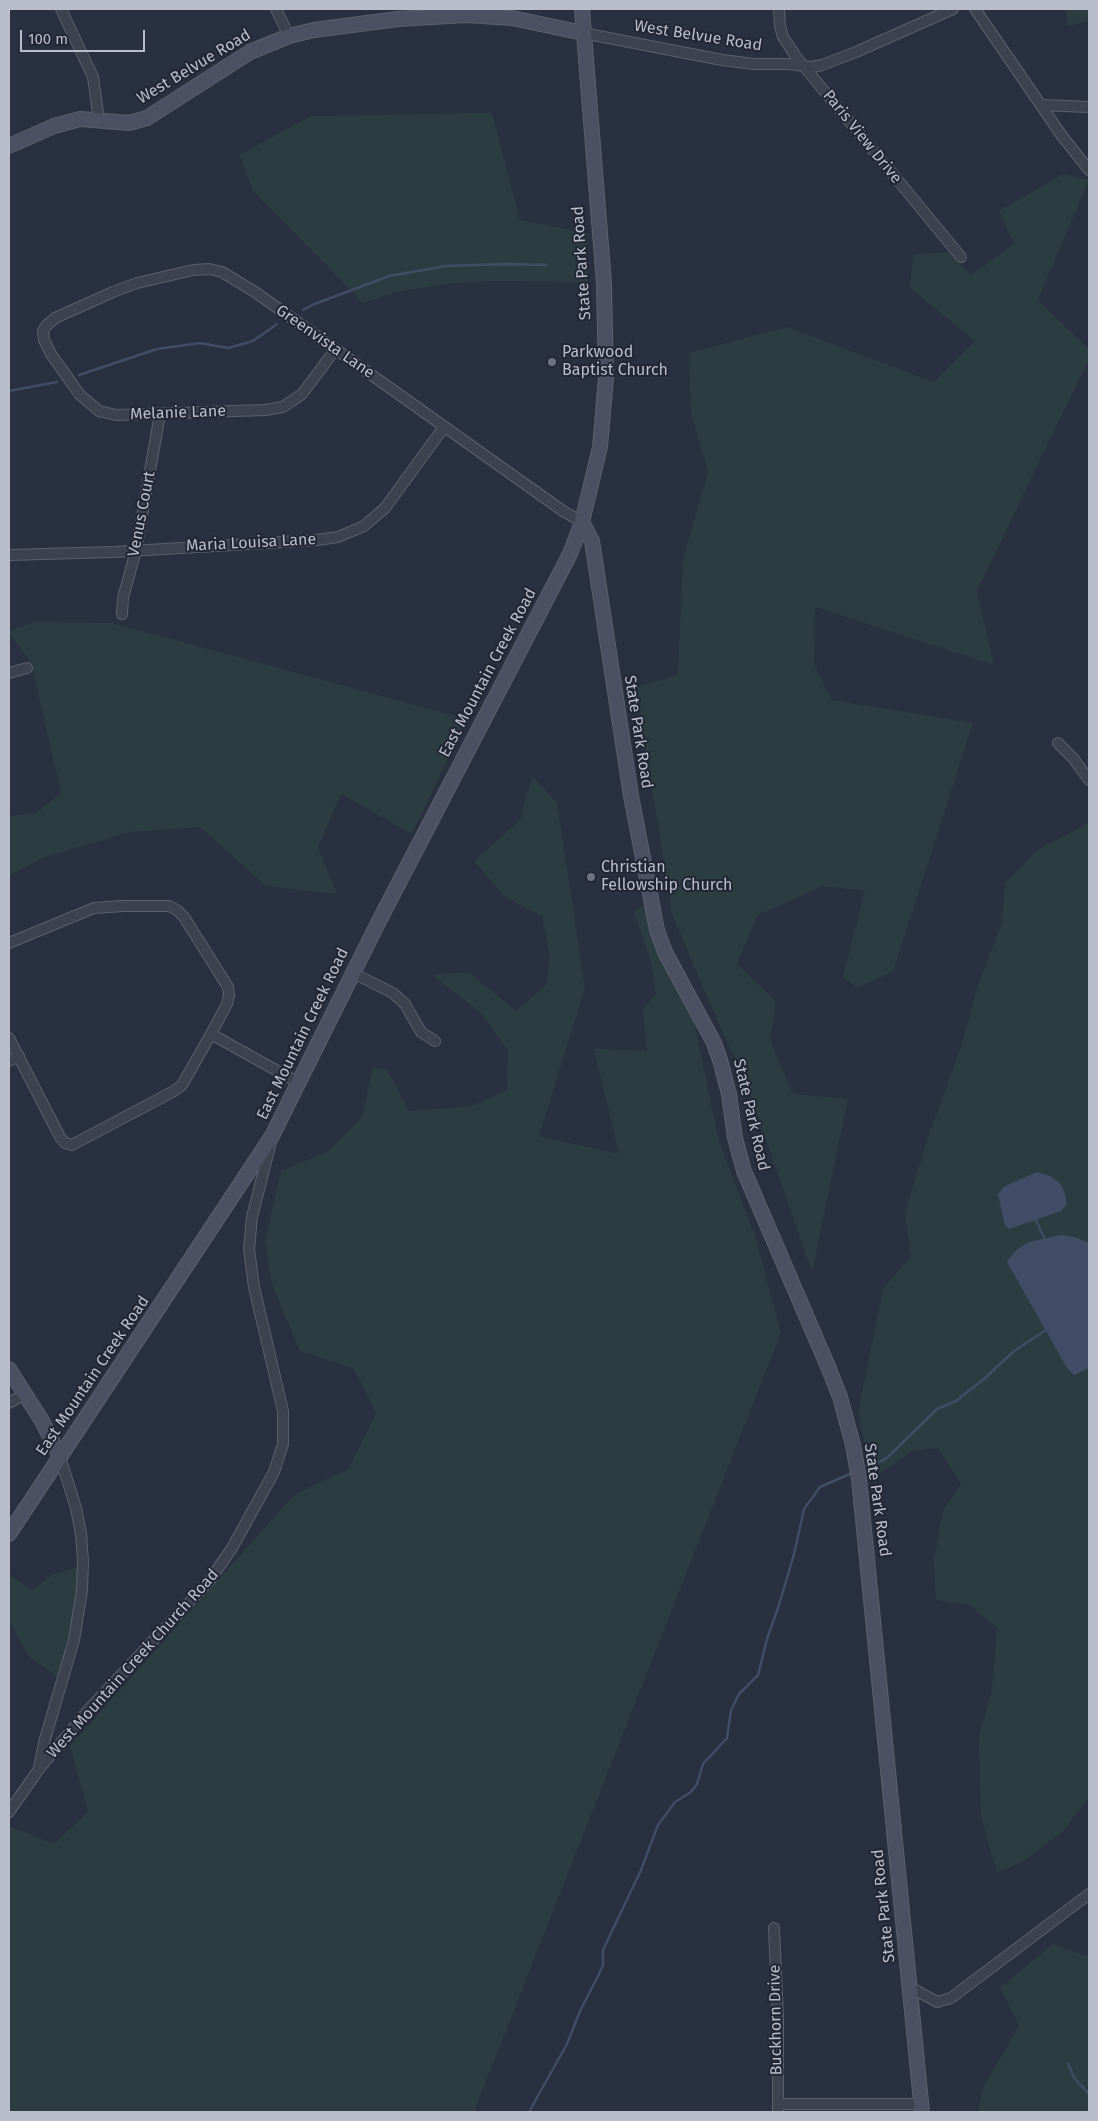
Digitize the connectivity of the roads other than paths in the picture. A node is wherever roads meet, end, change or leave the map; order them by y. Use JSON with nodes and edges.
{"nodes":[{"id":1,"x":61,"y":9,"type":"edge"},
{"id":2,"x":276,"y":9,"type":"edge"},
{"id":3,"x":582,"y":9,"type":"edge"},
{"id":4,"x":779,"y":9,"type":"edge"},
{"id":5,"x":953,"y":9,"type":"edge"},
{"id":6,"x":975,"y":9,"type":"edge"},
{"id":7,"x":583,"y":32,"type":"junction"},
{"id":8,"x":289,"y":36,"type":"junction"},
{"id":9,"x":805,"y":67,"type":"junction"},
{"id":10,"x":1041,"y":105,"type":"junction"},
{"id":11,"x":1089,"y":107,"type":"edge"},
{"id":12,"x":99,"y":120,"type":"junction"},
{"id":13,"x":9,"y":146,"type":"edge"},
{"id":14,"x":1089,"y":170,"type":"edge"},
{"id":15,"x":961,"y":256,"type":"dead end"},
{"id":16,"x":46,"y":326,"type":"joint"},
{"id":17,"x":336,"y":350,"type":"junction"},
{"id":18,"x":160,"y":414,"type":"junction"},
{"id":19,"x":444,"y":427,"type":"junction"},
{"id":20,"x":582,"y":522,"type":"junction"},
{"id":21,"x":136,"y":550,"type":"junction"},
{"id":22,"x":9,"y":554,"type":"edge"},
{"id":23,"x":122,"y":614,"type":"dead end"},
{"id":24,"x":27,"y":668,"type":"dead end"},
{"id":25,"x":9,"y":673,"type":"edge"},
{"id":26,"x":1058,"y":743,"type":"dead end"},
{"id":27,"x":1089,"y":780,"type":"edge"},
{"id":28,"x":9,"y":943,"type":"edge"},
{"id":29,"x":353,"y":973,"type":"junction"},
{"id":30,"x":211,"y":1034,"type":"junction"},
{"id":31,"x":9,"y":1038,"type":"edge"},
{"id":32,"x":435,"y":1042,"type":"dead end"},
{"id":33,"x":19,"y":1056,"type":"junction"},
{"id":34,"x":9,"y":1061,"type":"edge"},
{"id":35,"x":299,"y":1083,"type":"junction"},
{"id":36,"x":272,"y":1136,"type":"junction"},
{"id":37,"x":9,"y":1368,"type":"edge"},
{"id":38,"x":25,"y":1394,"type":"junction"},
{"id":39,"x":9,"y":1404,"type":"edge"},
{"id":40,"x":60,"y":1457,"type":"junction"},
{"id":41,"x":9,"y":1534,"type":"edge"},
{"id":42,"x":39,"y":1769,"type":"junction"},
{"id":43,"x":9,"y":1812,"type":"edge"},
{"id":44,"x":1089,"y":1894,"type":"edge"},
{"id":45,"x":774,"y":1928,"type":"dead end"},
{"id":46,"x":910,"y":1987,"type":"junction"},
{"id":47,"x":778,"y":2108,"type":"edge"},
{"id":48,"x":922,"y":2108,"type":"edge"}],
"edges":[{"from":1,"to":12,"type":"street"},
{"from":2,"to":8,"type":"street"},
{"from":3,"to":7,"type":"street","name":"State Park Road"},
{"from":4,"to":9,"type":"street","name":"Paris View Drive"},
{"from":5,"to":9,"type":"street","name":"West Belvue Road"},
{"from":6,"to":10,"type":"street"},
{"from":7,"to":8,"type":"street","name":"West Belvue Road"},
{"from":7,"to":9,"type":"street","name":"West Belvue Road"},
{"from":7,"to":20,"type":"street","name":"State Park Road"},
{"from":8,"to":12,"type":"street","name":"West Belvue Road"},
{"from":9,"to":15,"type":"street","name":"Paris View Drive"},
{"from":10,"to":11,"type":"street"},
{"from":10,"to":14,"type":"street"},
{"from":12,"to":13,"type":"street","name":"West Belvue Road"},
{"from":16,"to":17,"type":"street","name":"Greenvista Lane"},
{"from":16,"to":18,"type":"street","name":"Melanie Lane"},
{"from":17,"to":18,"type":"street","name":"Melanie Lane"},
{"from":17,"to":19,"type":"street","name":"Greenvista Lane"},
{"from":18,"to":21,"type":"street","name":"Venus Court"},
{"from":19,"to":20,"type":"street","name":"Greenvista Lane"},
{"from":19,"to":21,"type":"street","name":"Maria Louisa Lane"},
{"from":20,"to":29,"type":"street","name":"East Mountain Creek Road"},
{"from":20,"to":46,"type":"street","name":"State Park Road"},
{"from":21,"to":22,"type":"street","name":"Maria Louisa Lane"},
{"from":21,"to":23,"type":"street","name":"Venus Court"},
{"from":24,"to":25,"type":"street"},
{"from":26,"to":27,"type":"street"},
{"from":28,"to":30,"type":"street"},
{"from":29,"to":32,"type":"street"},
{"from":29,"to":35,"type":"street","name":"East Mountain Creek Road"},
{"from":30,"to":33,"type":"street"},
{"from":30,"to":35,"type":"street"},
{"from":31,"to":33,"type":"street"},
{"from":33,"to":34,"type":"street"},
{"from":35,"to":36,"type":"street","name":"East Mountain Creek Road"},
{"from":36,"to":40,"type":"street","name":"East Mountain Creek Road"},
{"from":36,"to":42,"type":"street","name":"West Mountain Creek Church Road"},
{"from":37,"to":38,"type":"street"},
{"from":38,"to":39,"type":"street"},
{"from":38,"to":40,"type":"street"},
{"from":40,"to":41,"type":"street","name":"East Mountain Creek Road"},
{"from":40,"to":42,"type":"street"},
{"from":42,"to":43,"type":"street","name":"West Mountain Creek Church Road"},
{"from":44,"to":46,"type":"street"},
{"from":45,"to":47,"type":"street","name":"Buckhorn Drive"},
{"from":46,"to":48,"type":"street","name":"State Park Road"},
{"from":47,"to":48,"type":"street"}]}
